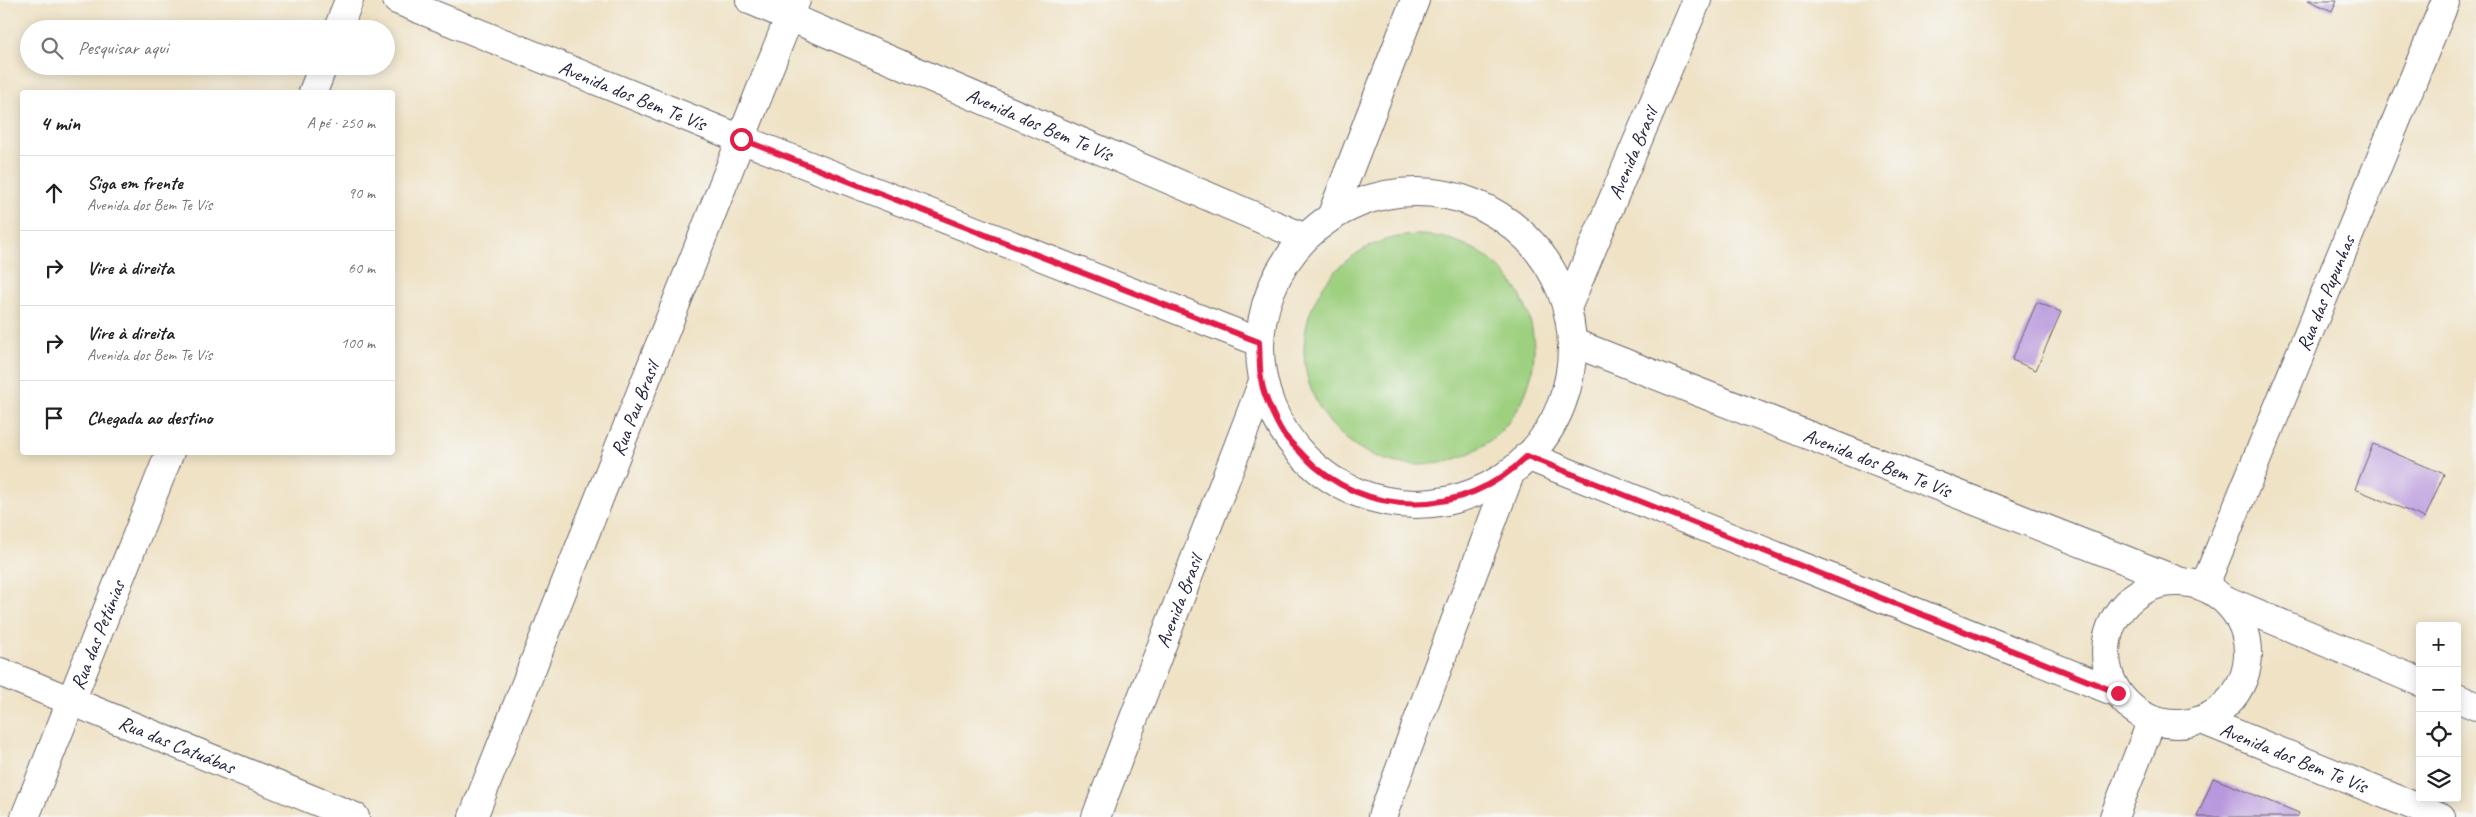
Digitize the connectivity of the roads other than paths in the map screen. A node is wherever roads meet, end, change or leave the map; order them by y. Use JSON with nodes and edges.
{"nodes":[{"id":1,"x":349,"y":0,"type":"edge"},
{"id":2,"x":397,"y":0,"type":"edge"},
{"id":3,"x":750,"y":0,"type":"edge"},
{"id":4,"x":1415,"y":0,"type":"edge"},
{"id":5,"x":1697,"y":0,"type":"edge"},
{"id":6,"x":2446,"y":0,"type":"edge"},
{"id":7,"x":793,"y":8,"type":"edge"},
{"id":8,"x":341,"y":20,"type":"edge"},
{"id":9,"x":320,"y":75,"type":"edge"},
{"id":10,"x":314,"y":90,"type":"edge"},
{"id":11,"x":741,"y":139,"type":"junction"},
{"id":12,"x":1331,"y":217,"type":"junction"},
{"id":13,"x":1303,"y":237,"type":"junction"},
{"id":14,"x":1567,"y":308,"type":"junction"},
{"id":15,"x":1259,"y":342,"type":"junction"},
{"id":16,"x":1574,"y":343,"type":"junction"},
{"id":17,"x":1262,"y":384,"type":"junction"},
{"id":18,"x":169,"y":455,"type":"edge"},
{"id":19,"x":1518,"y":465,"type":"junction"},
{"id":20,"x":2204,"y":590,"type":"junction"},
{"id":21,"x":0,"y":672,"type":"edge"},
{"id":22,"x":2416,"y":680,"type":"edge"},
{"id":23,"x":2118,"y":693,"type":"junction"},
{"id":24,"x":2461,"y":700,"type":"edge"},
{"id":25,"x":71,"y":701,"type":"junction"},
{"id":26,"x":2476,"y":706,"type":"edge"},
{"id":27,"x":2152,"y":720,"type":"junction"},
{"id":28,"x":2202,"y":720,"type":"junction"},
{"id":29,"x":25,"y":817,"type":"edge"},
{"id":30,"x":355,"y":817,"type":"edge"},
{"id":31,"x":474,"y":817,"type":"edge"},
{"id":32,"x":1096,"y":817,"type":"edge"},
{"id":33,"x":1382,"y":817,"type":"edge"},
{"id":34,"x":2114,"y":817,"type":"edge"},
{"id":35,"x":2441,"y":817,"type":"edge"}],
"edges":[{"from":1,"to":8,"type":"street"},
{"from":2,"to":11,"type":"street","name":"Avenida dos Bem Te Vís"},
{"from":3,"to":7,"type":"street","name":"Avenida dos Bem Te Vís"},
{"from":4,"to":12,"type":"street"},
{"from":5,"to":14,"type":"street","name":"Avenida Brasil"},
{"from":6,"to":20,"type":"street","name":"Rua das Pupunhas"},
{"from":7,"to":11,"type":"street","name":"Rua Pau Brasil"},
{"from":7,"to":13,"type":"street","name":"Avenida dos Bem Te Vís"},
{"from":9,"to":10,"type":"street"},
{"from":11,"to":15,"type":"street","name":"Avenida dos Bem Te Vís"},
{"from":11,"to":31,"type":"street","name":"Rua Pau Brasil"},
{"from":12,"to":13,"type":"street"},
{"from":12,"to":14,"type":"street"},
{"from":13,"to":15,"type":"street"},
{"from":14,"to":16,"type":"street"},
{"from":15,"to":17,"type":"street"},
{"from":16,"to":19,"type":"street"},
{"from":16,"to":20,"type":"street","name":"Avenida dos Bem Te Vís"},
{"from":17,"to":19,"type":"street"},
{"from":17,"to":32,"type":"street","name":"Avenida Brasil"},
{"from":18,"to":25,"type":"street","name":"Rua das Petúnias"},
{"from":19,"to":23,"type":"street"},
{"from":19,"to":33,"type":"street"},
{"from":20,"to":22,"type":"street","name":"Avenida dos Bem Te Vís"},
{"from":20,"to":23,"type":"street"},
{"from":20,"to":28,"type":"street"},
{"from":21,"to":25,"type":"street","name":"Rua das Catuábas"},
{"from":23,"to":27,"type":"street"},
{"from":24,"to":26,"type":"street"},
{"from":25,"to":29,"type":"street","name":"Rua das Petúnias"},
{"from":25,"to":30,"type":"street","name":"Rua das Catuábas"},
{"from":27,"to":28,"type":"street"},
{"from":27,"to":34,"type":"street"},
{"from":28,"to":35,"type":"street","name":"Avenida dos Bem Te Vís"}]}
